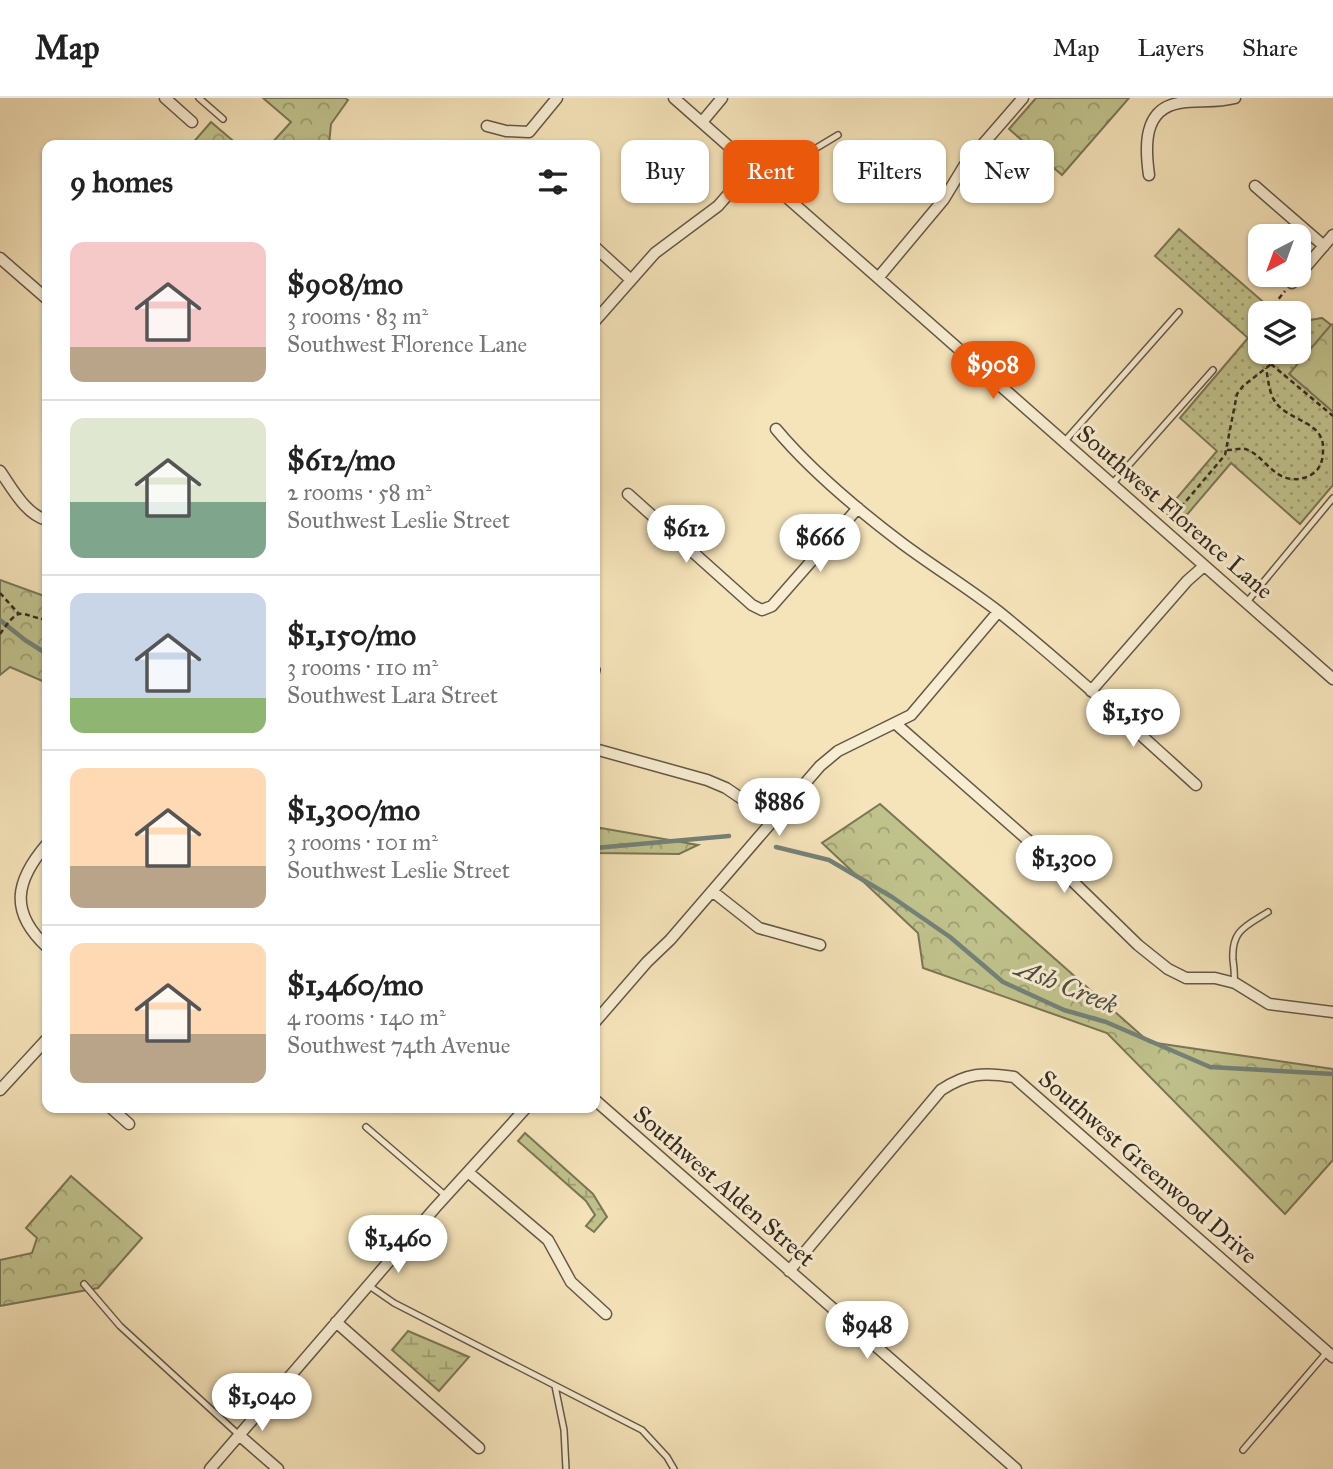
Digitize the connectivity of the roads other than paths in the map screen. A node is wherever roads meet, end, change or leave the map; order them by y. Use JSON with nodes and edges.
{"nodes":[{"id":1,"x":165,"y":98,"type":"edge"},
{"id":2,"x":200,"y":98,"type":"edge"},
{"id":3,"x":557,"y":98,"type":"edge"},
{"id":4,"x":674,"y":98,"type":"edge"},
{"id":5,"x":722,"y":98,"type":"edge"},
{"id":6,"x":1023,"y":98,"type":"edge"},
{"id":7,"x":1235,"y":98,"type":"edge"},
{"id":8,"x":223,"y":119,"type":"dead end"},
{"id":9,"x":192,"y":122,"type":"dead end"},
{"id":10,"x":702,"y":122,"type":"junction"},
{"id":11,"x":487,"y":126,"type":"dead end"},
{"id":12,"x":838,"y":135,"type":"dead end"},
{"id":13,"x":723,"y":141,"type":"edge"},
{"id":14,"x":819,"y":146,"type":"edge"},
{"id":15,"x":1149,"y":176,"type":"dead end"},
{"id":16,"x":1255,"y":186,"type":"dead end"},
{"id":17,"x":723,"y":200,"type":"edge"},
{"id":18,"x":792,"y":203,"type":"edge"},
{"id":19,"x":1333,"y":235,"type":"edge"},
{"id":20,"x":1324,"y":246,"type":"junction"},
{"id":21,"x":600,"y":252,"type":"edge"},
{"id":22,"x":0,"y":258,"type":"edge"},
{"id":23,"x":1311,"y":261,"type":"edge"},
{"id":24,"x":878,"y":278,"type":"junction"},
{"id":25,"x":631,"y":280,"type":"junction"},
{"id":26,"x":42,"y":295,"type":"edge"},
{"id":27,"x":1179,"y":312,"type":"dead end"},
{"id":28,"x":600,"y":315,"type":"edge"},
{"id":29,"x":1213,"y":370,"type":"dead end"},
{"id":30,"x":776,"y":429,"type":"dead end"},
{"id":31,"x":1064,"y":442,"type":"junction"},
{"id":32,"x":0,"y":471,"type":"edge"},
{"id":33,"x":1112,"y":484,"type":"junction"},
{"id":34,"x":628,"y":494,"type":"dead end"},
{"id":35,"x":1333,"y":498,"type":"edge"},
{"id":36,"x":858,"y":508,"type":"junction"},
{"id":37,"x":42,"y":519,"type":"edge"},
{"id":38,"x":1205,"y":566,"type":"junction"},
{"id":39,"x":1246,"y":603,"type":"junction"},
{"id":40,"x":998,"y":612,"type":"junction"},
{"id":41,"x":1333,"y":679,"type":"edge"},
{"id":42,"x":1091,"y":691,"type":"junction"},
{"id":43,"x":896,"y":724,"type":"junction"},
{"id":44,"x":600,"y":750,"type":"edge"},
{"id":45,"x":1196,"y":785,"type":"dead end"},
{"id":46,"x":771,"y":823,"type":"junction"},
{"id":47,"x":42,"y":851,"type":"edge"},
{"id":48,"x":712,"y":891,"type":"junction"},
{"id":49,"x":1268,"y":912,"type":"dead end"},
{"id":50,"x":42,"y":941,"type":"edge"},
{"id":51,"x":820,"y":944,"type":"dead end"},
{"id":52,"x":1234,"y":983,"type":"junction"},
{"id":53,"x":1333,"y":1012,"type":"edge"},
{"id":54,"x":600,"y":1016,"type":"edge"},
{"id":55,"x":42,"y":1048,"type":"edge"},
{"id":56,"x":0,"y":1090,"type":"edge"},
{"id":57,"x":600,"y":1104,"type":"edge"},
{"id":58,"x":117,"y":1113,"type":"edge"},
{"id":59,"x":521,"y":1113,"type":"edge"},
{"id":60,"x":129,"y":1124,"type":"dead end"},
{"id":61,"x":366,"y":1127,"type":"dead end"},
{"id":62,"x":468,"y":1171,"type":"junction"},
{"id":63,"x":447,"y":1196,"type":"junction"},
{"id":64,"x":789,"y":1272,"type":"junction"},
{"id":65,"x":84,"y":1284,"type":"dead end"},
{"id":66,"x":369,"y":1285,"type":"junction"},
{"id":67,"x":606,"y":1314,"type":"dead end"},
{"id":68,"x":336,"y":1322,"type":"junction"},
{"id":69,"x":1330,"y":1355,"type":"edge"},
{"id":70,"x":555,"y":1386,"type":"junction"},
{"id":71,"x":239,"y":1435,"type":"junction"},
{"id":72,"x":479,"y":1448,"type":"dead end"},
{"id":73,"x":1243,"y":1450,"type":"dead end"},
{"id":74,"x":210,"y":1469,"type":"edge"},
{"id":75,"x":278,"y":1469,"type":"edge"},
{"id":76,"x":566,"y":1469,"type":"edge"},
{"id":77,"x":674,"y":1469,"type":"edge"},
{"id":78,"x":1016,"y":1469,"type":"edge"}],
"edges":[{"from":1,"to":9,"type":"street"},
{"from":2,"to":8,"type":"lane"},
{"from":3,"to":11,"type":"street"},
{"from":4,"to":10,"type":"street","name":"Southwest Florence Lane"},
{"from":5,"to":10,"type":"street"},
{"from":6,"to":24,"type":"street"},
{"from":7,"to":15,"type":"street"},
{"from":10,"to":13,"type":"street","name":"Southwest Florence Lane"},
{"from":12,"to":14,"type":"lane"},
{"from":16,"to":20,"type":"street"},
{"from":17,"to":25,"type":"street"},
{"from":18,"to":24,"type":"street","name":"Southwest Florence Lane"},
{"from":19,"to":20,"type":"street"},
{"from":20,"to":23,"type":"street"},
{"from":21,"to":25,"type":"street"},
{"from":22,"to":26,"type":"street"},
{"from":24,"to":31,"type":"street","name":"Southwest Florence Lane"},
{"from":25,"to":28,"type":"street"},
{"from":27,"to":31,"type":"lane"},
{"from":29,"to":33,"type":"lane"},
{"from":30,"to":36,"type":"street"},
{"from":31,"to":33,"type":"street","name":"Southwest Florence Lane"},
{"from":32,"to":37,"type":"street"},
{"from":33,"to":38,"type":"street","name":"Southwest Florence Lane"},
{"from":34,"to":36,"type":"street"},
{"from":35,"to":39,"type":"lane"},
{"from":36,"to":40,"type":"street"},
{"from":38,"to":39,"type":"street","name":"Southwest Florence Lane"},
{"from":38,"to":42,"type":"street"},
{"from":39,"to":41,"type":"street","name":"Southwest Florence Lane"},
{"from":40,"to":42,"type":"street"},
{"from":40,"to":43,"type":"street"},
{"from":42,"to":45,"type":"street"},
{"from":43,"to":46,"type":"street"},
{"from":43,"to":52,"type":"street"},
{"from":44,"to":46,"type":"street"},
{"from":46,"to":48,"type":"street"},
{"from":47,"to":50,"type":"street"},
{"from":48,"to":51,"type":"street"},
{"from":48,"to":54,"type":"street"},
{"from":49,"to":52,"type":"lane"},
{"from":52,"to":53,"type":"street"},
{"from":55,"to":56,"type":"street"},
{"from":57,"to":64,"type":"street","name":"Southwest Alden Street"},
{"from":58,"to":60,"type":"street"},
{"from":59,"to":62,"type":"street"},
{"from":61,"to":63,"type":"lane"},
{"from":62,"to":63,"type":"street"},
{"from":62,"to":67,"type":"street"},
{"from":63,"to":66,"type":"street"},
{"from":64,"to":69,"type":"street","name":"Southwest Greenwood Drive"},
{"from":64,"to":78,"type":"street","name":"Southwest Alden Street"},
{"from":65,"to":71,"type":"lane"},
{"from":66,"to":68,"type":"street"},
{"from":66,"to":70,"type":"lane"},
{"from":68,"to":71,"type":"street"},
{"from":68,"to":72,"type":"street"},
{"from":69,"to":73,"type":"lane"},
{"from":70,"to":76,"type":"lane"},
{"from":70,"to":77,"type":"lane"},
{"from":71,"to":74,"type":"street"},
{"from":71,"to":75,"type":"street"}]}
